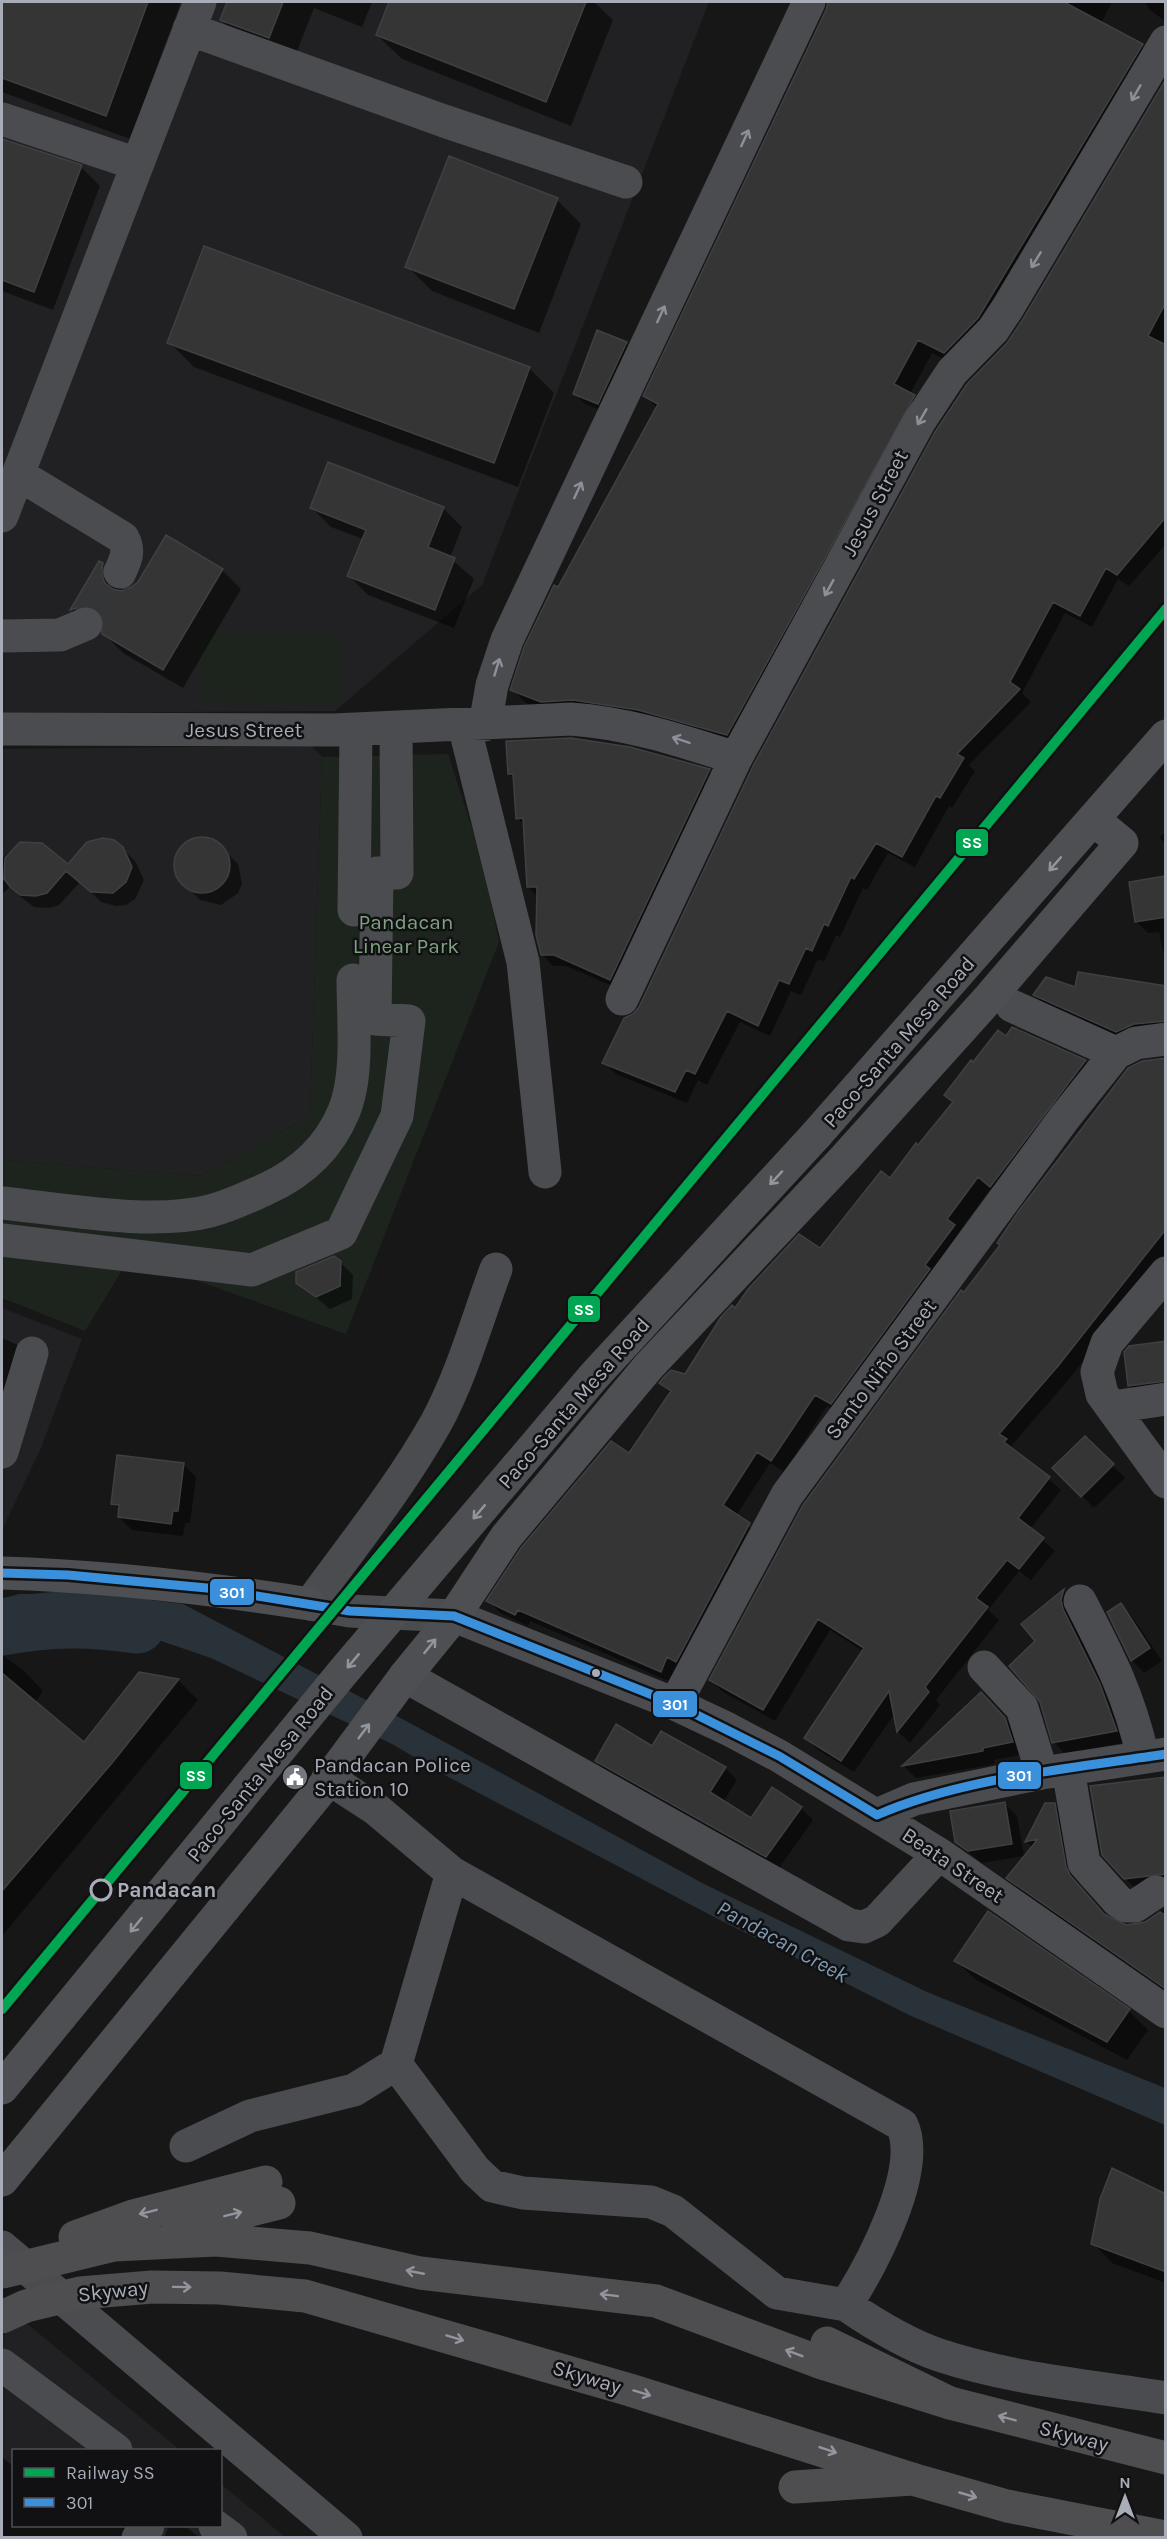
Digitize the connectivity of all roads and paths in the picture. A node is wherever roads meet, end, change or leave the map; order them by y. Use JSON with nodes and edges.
{"nodes":[{"id":1,"x":809,"y":2,"type":"edge"},
{"id":2,"x":195,"y":15,"type":"edge"},
{"id":3,"x":1166,"y":42,"type":"edge"},
{"id":4,"x":2,"y":119,"type":"edge"},
{"id":5,"x":137,"y":164,"type":"junction"},
{"id":6,"x":626,"y":182,"type":"dead end"},
{"id":7,"x":18,"y":474,"type":"junction"},
{"id":8,"x":2,"y":516,"type":"edge"},
{"id":9,"x":120,"y":572,"type":"tunnel mouth"},
{"id":10,"x":86,"y":624,"type":"tunnel mouth"},
{"id":11,"x":2,"y":636,"type":"edge"},
{"id":12,"x":475,"y":725,"type":"junction"},
{"id":13,"x":396,"y":728,"type":"junction"},
{"id":14,"x":2,"y":729,"type":"edge"},
{"id":15,"x":356,"y":729,"type":"junction"},
{"id":16,"x":1166,"y":735,"type":"edge"},
{"id":17,"x":736,"y":758,"type":"junction"},
{"id":18,"x":1094,"y":820,"type":"junction"},
{"id":19,"x":622,"y":999,"type":"dead end"},
{"id":20,"x":1012,"y":1006,"type":"dead end"},
{"id":21,"x":1166,"y":1039,"type":"edge"},
{"id":22,"x":1116,"y":1053,"type":"junction"},
{"id":23,"x":545,"y":1172,"type":"dead end"},
{"id":24,"x":2,"y":1203,"type":"edge"},
{"id":25,"x":2,"y":1240,"type":"edge"},
{"id":26,"x":496,"y":1269,"type":"dead end"},
{"id":27,"x":1164,"y":1277,"type":"edge"},
{"id":28,"x":32,"y":1353,"type":"dead end"},
{"id":29,"x":1166,"y":1399,"type":"edge"},
{"id":30,"x":1113,"y":1407,"type":"junction"},
{"id":31,"x":2,"y":1452,"type":"edge"},
{"id":32,"x":1166,"y":1482,"type":"edge"},
{"id":33,"x":2,"y":1573,"type":"edge"},
{"id":34,"x":1080,"y":1601,"type":"dead end"},
{"id":35,"x":310,"y":1605,"type":"junction"},
{"id":36,"x":454,"y":1616,"type":"junction"},
{"id":37,"x":984,"y":1667,"type":"dead end"},
{"id":38,"x":405,"y":1676,"type":"junction"},
{"id":39,"x":675,"y":1704,"type":"junction"},
{"id":40,"x":1154,"y":1755,"type":"edge"},
{"id":41,"x":1055,"y":1771,"type":"junction"},
{"id":42,"x":328,"y":1778,"type":"junction"},
{"id":43,"x":877,"y":1815,"type":"junction"},
{"id":44,"x":939,"y":1854,"type":"junction"},
{"id":45,"x":452,"y":1873,"type":"junction"},
{"id":46,"x":1156,"y":1892,"type":"dead end"},
{"id":47,"x":1166,"y":2012,"type":"edge"},
{"id":48,"x":396,"y":2064,"type":"junction"},
{"id":49,"x":2,"y":2088,"type":"edge"},
{"id":50,"x":186,"y":2146,"type":"dead end"},
{"id":51,"x":2,"y":2180,"type":"edge"},
{"id":52,"x":272,"y":2193,"type":"dead end"},
{"id":53,"x":2,"y":2273,"type":"edge"},
{"id":54,"x":846,"y":2305,"type":"junction"},
{"id":55,"x":2,"y":2316,"type":"edge"},
{"id":56,"x":827,"y":2343,"type":"dead end"},
{"id":57,"x":2,"y":2365,"type":"edge"},
{"id":58,"x":1166,"y":2398,"type":"edge"},
{"id":59,"x":950,"y":2403,"type":"junction"},
{"id":60,"x":113,"y":2449,"type":"edge"},
{"id":61,"x":1166,"y":2458,"type":"edge"},
{"id":62,"x":912,"y":2479,"type":"junction"},
{"id":63,"x":795,"y":2487,"type":"dead end"},
{"id":64,"x":346,"y":2538,"type":"edge"},
{"id":65,"x":1166,"y":2538,"type":"edge"}],
"edges":[{"from":12,"to":1,"type":"street","one_way":true},
{"from":2,"to":5,"type":"street"},
{"from":2,"to":6,"type":"street"},
{"from":3,"to":17,"type":"street","name":"Jesus Street","one_way":true},
{"from":4,"to":5,"type":"street"},
{"from":5,"to":7,"type":"street"},
{"from":7,"to":8,"type":"street"},
{"from":7,"to":9,"type":"street"},
{"from":10,"to":11,"type":"street"},
{"from":12,"to":13,"type":"street","name":"Jesus Street"},
{"from":17,"to":12,"type":"street","name":"Jesus Street","one_way":true},
{"from":12,"to":23,"type":"street"},
{"from":13,"to":15,"type":"street","name":"Jesus Street"},
{"from":13,"to":25,"type":"street"},
{"from":14,"to":15,"type":"street","name":"Jesus Street"},
{"from":15,"to":24,"type":"street"},
{"from":16,"to":18,"type":"main road","name":"Paco-Santa Mesa Road"},
{"from":17,"to":19,"type":"street"},
{"from":18,"to":36,"type":"main road","name":"Paco-Santa Mesa Road"},
{"from":18,"to":49,"type":"main road","name":"Paco-Santa Mesa Road","one_way":true,"bridge":true},
{"from":20,"to":22,"type":"street"},
{"from":21,"to":22,"type":"street"},
{"from":22,"to":39,"type":"street","name":"Santo Niño Street"},
{"from":26,"to":35,"type":"street"},
{"from":27,"to":30,"type":"street"},
{"from":28,"to":31,"type":"street"},
{"from":29,"to":30,"type":"street"},
{"from":30,"to":32,"type":"street"},
{"from":33,"to":35,"type":"main road","name":"Beata Street"},
{"from":34,"to":40,"type":"street"},
{"from":35,"to":36,"type":"street","name":"Beata Street"},
{"from":38,"to":36,"type":"main road","name":"Paco-Santa Mesa Road","one_way":true},
{"from":36,"to":39,"type":"street","name":"Beata Street"},
{"from":37,"to":41,"type":"street"},
{"from":42,"to":38,"type":"main road","name":"Paco-Santa Mesa Road","one_way":true},
{"from":38,"to":44,"type":"street"},
{"from":39,"to":43,"type":"street","name":"Beata Street"},
{"from":40,"to":41,"type":"street"},
{"from":41,"to":43,"type":"street"},
{"from":41,"to":46,"type":"street"},
{"from":42,"to":45,"type":"street"},
{"from":42,"to":51,"type":"main road","name":"Paco-Santa Mesa Road"},
{"from":43,"to":44,"type":"street","name":"Beata Street"},
{"from":44,"to":47,"type":"street","name":"Beata Street"},
{"from":45,"to":48,"type":"street"},
{"from":45,"to":54,"type":"street"},
{"from":48,"to":50,"type":"street"},
{"from":48,"to":54,"type":"street"},
{"from":52,"to":53,"type":"highway","bridge":true},
{"from":59,"to":53,"type":"highway","name":"Skyway","one_way":true,"bridge":true},
{"from":53,"to":64,"type":"street"},
{"from":54,"to":58,"type":"street"},
{"from":55,"to":62,"type":"highway","name":"Skyway","one_way":true,"bridge":true},
{"from":56,"to":59,"type":"highway","bridge":true},
{"from":57,"to":60,"type":"street"},
{"from":61,"to":59,"type":"highway","name":"Skyway","one_way":true},
{"from":62,"to":63,"type":"highway"},
{"from":62,"to":65,"type":"highway","name":"Skyway","one_way":true}]}
